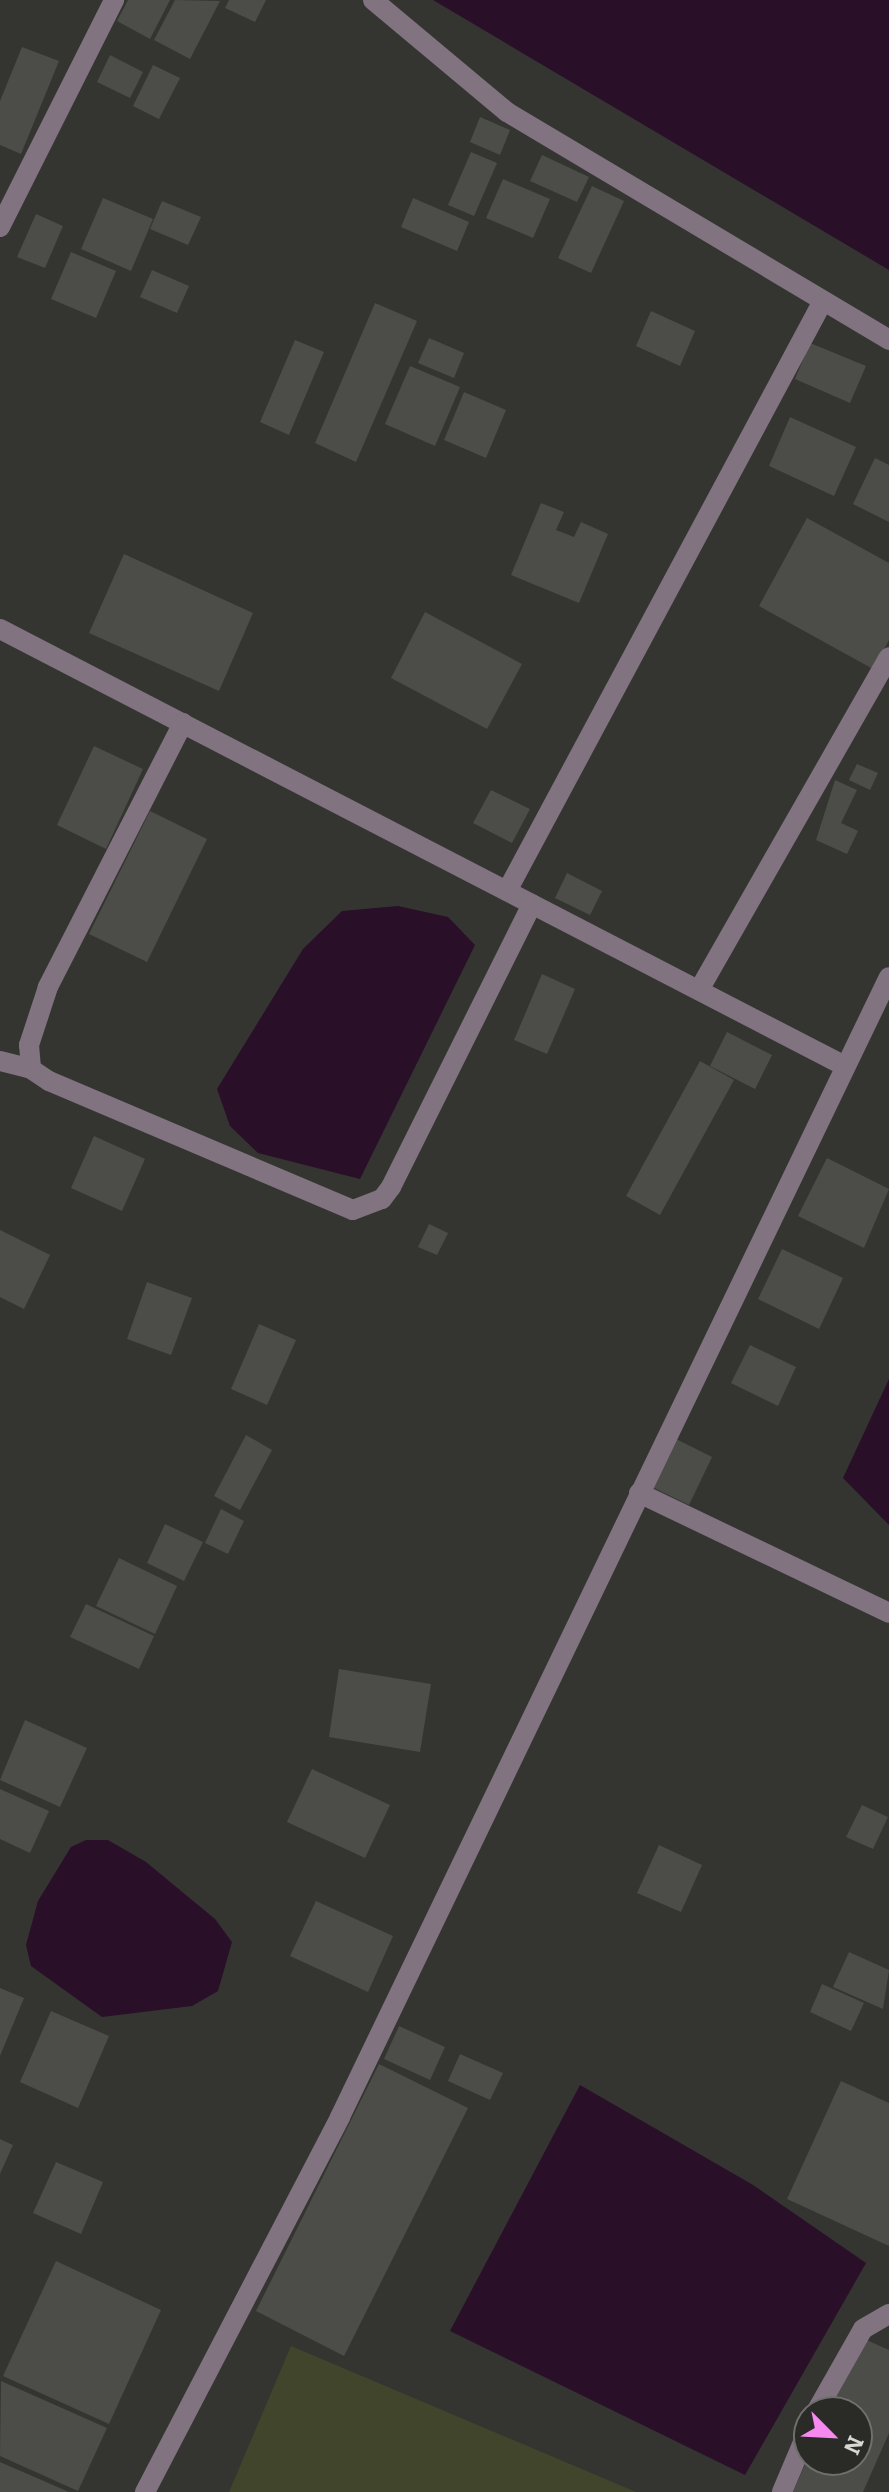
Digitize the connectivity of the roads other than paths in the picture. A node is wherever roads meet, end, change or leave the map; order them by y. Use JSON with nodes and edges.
{"nodes":[{"id":1,"x":114,"y":0,"type":"edge"},
{"id":2,"x":373,"y":0,"type":"edge"},
{"id":3,"x":0,"y":227,"type":"edge"},
{"id":4,"x":823,"y":301,"type":"junction"},
{"id":5,"x":889,"y":340,"type":"edge"},
{"id":6,"x":0,"y":629,"type":"edge"},
{"id":7,"x":889,"y":657,"type":"edge"},
{"id":8,"x":183,"y":723,"type":"junction"},
{"id":9,"x":507,"y":891,"type":"junction"},
{"id":10,"x":532,"y":904,"type":"junction"},
{"id":11,"x":889,"y":977,"type":"edge"},
{"id":12,"x":699,"y":990,"type":"junction"},
{"id":13,"x":0,"y":1061,"type":"edge"},
{"id":14,"x":843,"y":1065,"type":"junction"},
{"id":15,"x":31,"y":1069,"type":"junction"},
{"id":16,"x":639,"y":1493,"type":"junction"},
{"id":17,"x":889,"y":1613,"type":"edge"},
{"id":18,"x":889,"y":2314,"type":"edge"},
{"id":19,"x":825,"y":2396,"type":"edge"},
{"id":20,"x":793,"y":2466,"type":"edge"},
{"id":21,"x":145,"y":2492,"type":"edge"},
{"id":22,"x":782,"y":2492,"type":"edge"}],
"edges":[{"from":1,"to":3,"type":"street"},
{"from":2,"to":4,"type":"street"},
{"from":4,"to":5,"type":"street"},
{"from":4,"to":9,"type":"street"},
{"from":6,"to":8,"type":"street"},
{"from":7,"to":12,"type":"street"},
{"from":8,"to":9,"type":"street"},
{"from":8,"to":15,"type":"street"},
{"from":9,"to":10,"type":"street"},
{"from":10,"to":12,"type":"street"},
{"from":10,"to":15,"type":"street"},
{"from":11,"to":14,"type":"street"},
{"from":12,"to":14,"type":"street"},
{"from":13,"to":15,"type":"street"},
{"from":14,"to":16,"type":"street"},
{"from":16,"to":17,"type":"street"},
{"from":16,"to":21,"type":"street"},
{"from":18,"to":19,"type":"street"},
{"from":20,"to":22,"type":"street"}]}
